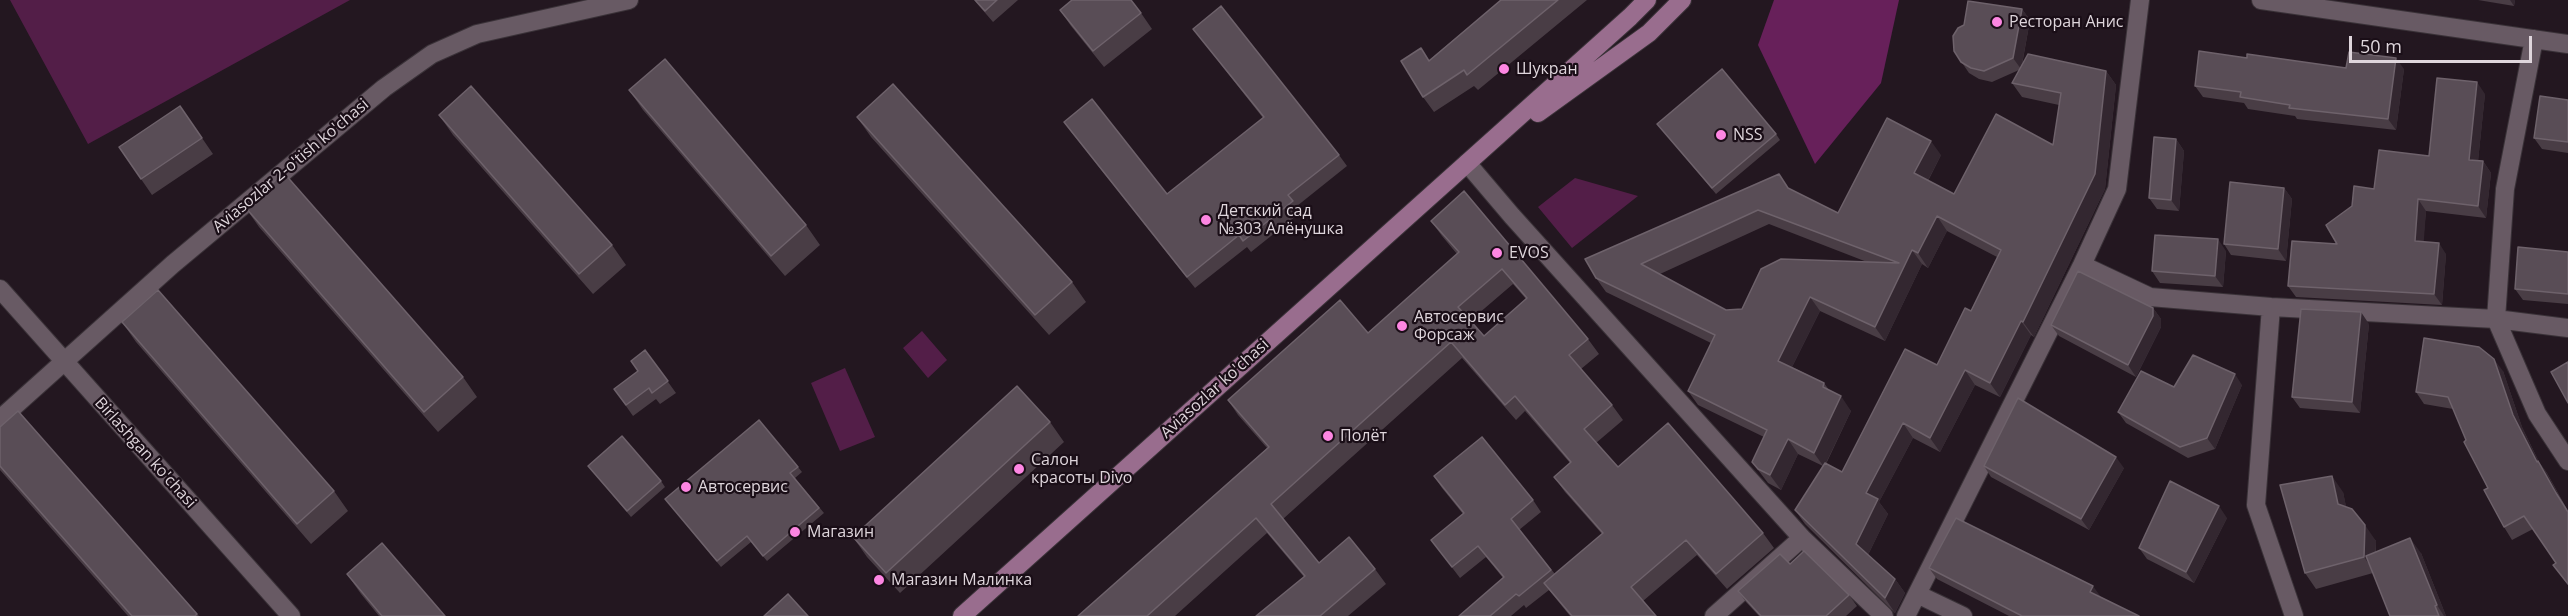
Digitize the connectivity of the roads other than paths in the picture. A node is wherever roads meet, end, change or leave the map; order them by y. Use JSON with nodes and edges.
{"nodes":[{"id":1,"x":629,"y":0,"type":"edge"},
{"id":2,"x":1647,"y":0,"type":"edge"},
{"id":3,"x":1682,"y":0,"type":"edge"},
{"id":4,"x":2140,"y":0,"type":"edge"},
{"id":5,"x":2261,"y":0,"type":"edge"},
{"id":6,"x":2355,"y":7,"type":"edge"},
{"id":7,"x":2534,"y":39,"type":"junction"},
{"id":8,"x":2568,"y":44,"type":"edge"},
{"id":9,"x":1467,"y":163,"type":"junction"},
{"id":10,"x":2082,"y":265,"type":"junction"},
{"id":11,"x":0,"y":289,"type":"edge"},
{"id":12,"x":2271,"y":307,"type":"junction"},
{"id":13,"x":2496,"y":319,"type":"junction"},
{"id":14,"x":2568,"y":328,"type":"edge"},
{"id":15,"x":63,"y":360,"type":"junction"},
{"id":16,"x":0,"y":419,"type":"edge"},
{"id":17,"x":2568,"y":461,"type":"edge"},
{"id":18,"x":1802,"y":538,"type":"junction"},
{"id":19,"x":1917,"y":594,"type":"junction"},
{"id":20,"x":291,"y":616,"type":"edge"},
{"id":21,"x":962,"y":616,"type":"edge"},
{"id":22,"x":1714,"y":616,"type":"edge"},
{"id":23,"x":1884,"y":616,"type":"edge"},
{"id":24,"x":1906,"y":616,"type":"edge"},
{"id":25,"x":1963,"y":616,"type":"edge"},
{"id":26,"x":2294,"y":616,"type":"edge"}],
"edges":[{"from":1,"to":15,"type":"street","name":"Aviasozlar 2-o'tish ko'chasi"},
{"from":2,"to":9,"type":"main road","name":"Aviasozlar ko'chasi"},
{"from":3,"to":9,"type":"main road","name":"Aviasozlar ko'chasi"},
{"from":4,"to":10,"type":"street"},
{"from":5,"to":6,"type":"street"},
{"from":6,"to":7,"type":"street"},
{"from":7,"to":8,"type":"street"},
{"from":7,"to":13,"type":"street"},
{"from":9,"to":18,"type":"street"},
{"from":9,"to":21,"type":"main road","name":"Aviasozlar ko'chasi"},
{"from":10,"to":12,"type":"street"},
{"from":10,"to":19,"type":"street"},
{"from":11,"to":15,"type":"street","name":"Birlashgan ko'chasi"},
{"from":12,"to":13,"type":"street"},
{"from":12,"to":26,"type":"street"},
{"from":13,"to":14,"type":"street"},
{"from":13,"to":17,"type":"street"},
{"from":15,"to":16,"type":"street","name":"Aviasozlar 2-o'tish ko'chasi"},
{"from":15,"to":20,"type":"street","name":"Birlashgan ko'chasi"},
{"from":18,"to":22,"type":"street"},
{"from":18,"to":23,"type":"street"},
{"from":19,"to":24,"type":"street"},
{"from":19,"to":25,"type":"street"}]}
